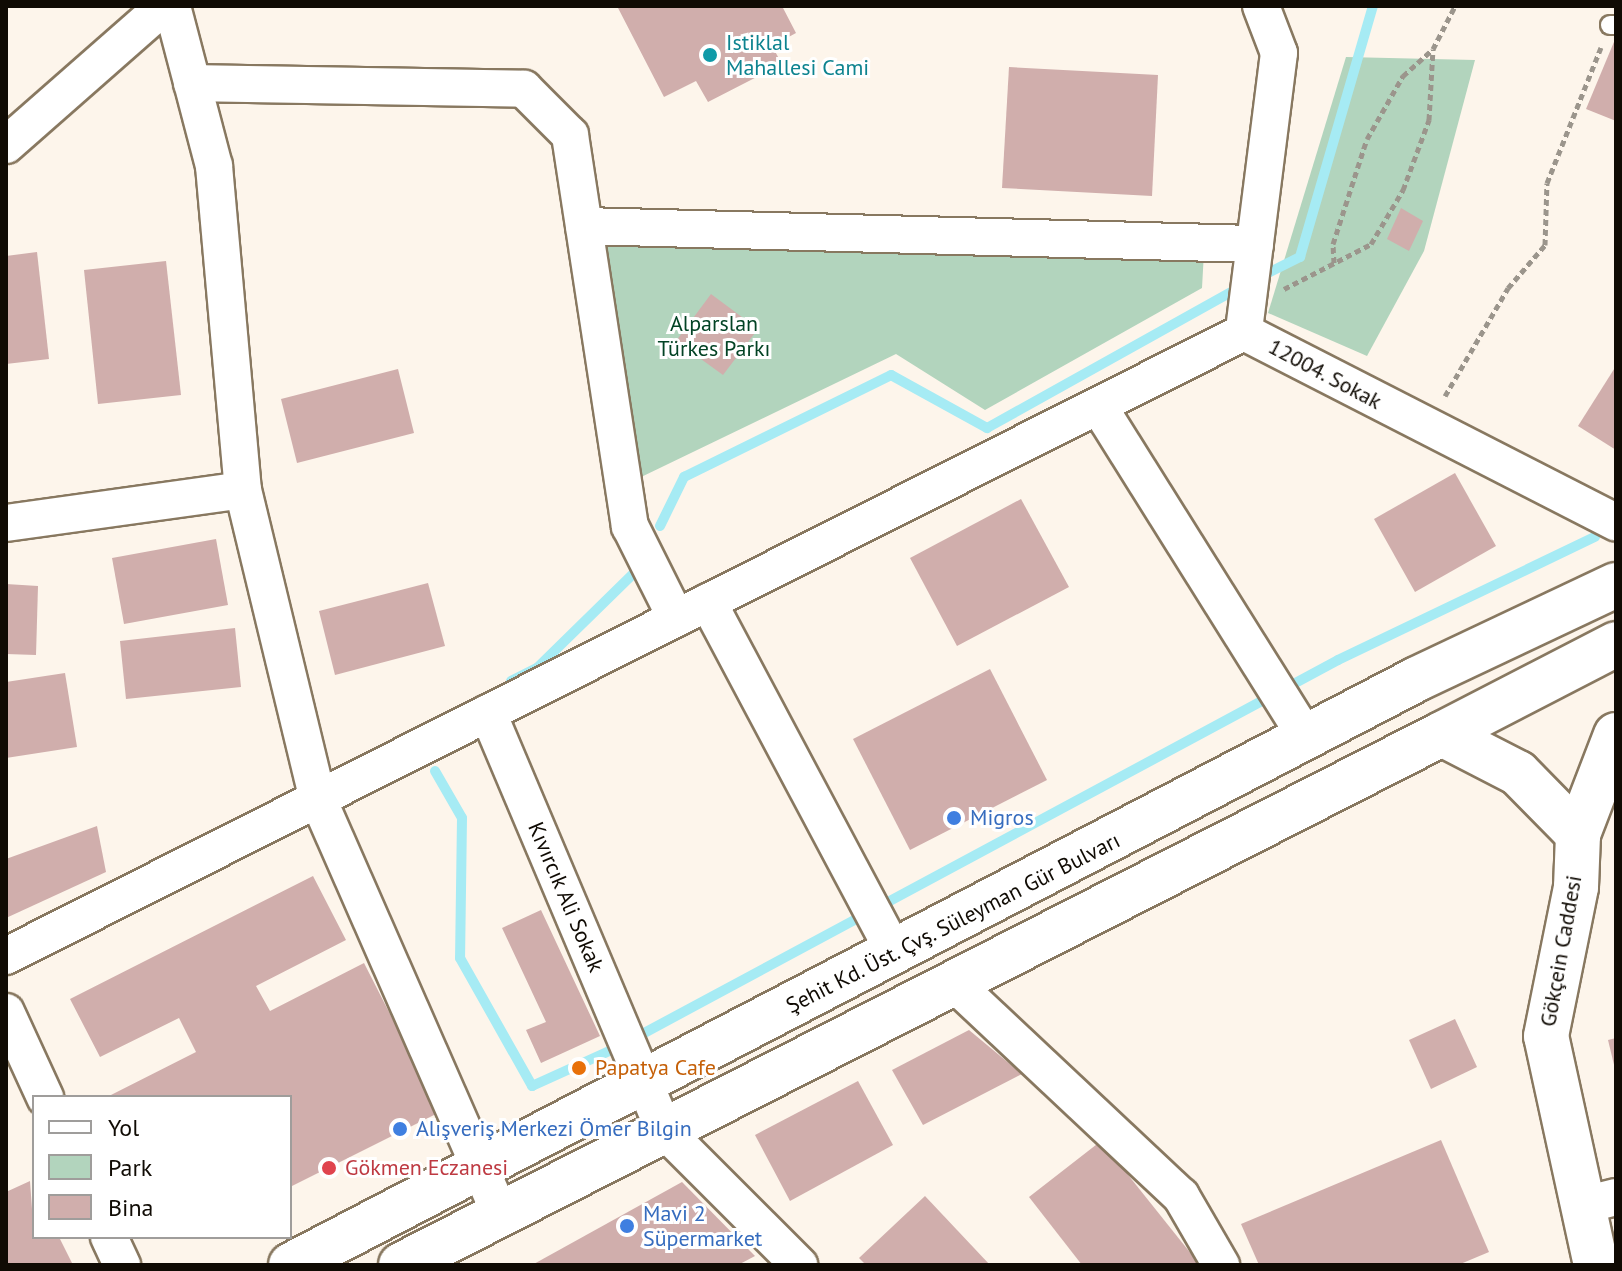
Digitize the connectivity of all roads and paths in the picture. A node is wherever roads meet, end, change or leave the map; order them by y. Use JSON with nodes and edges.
{"nodes":[{"id":1,"x":164,"y":6,"type":"edge"},
{"id":2,"x":172,"y":6,"type":"edge"},
{"id":3,"x":1261,"y":6,"type":"edge"},
{"id":4,"x":1455,"y":6,"type":"edge"},
{"id":5,"x":1613,"y":25,"type":"edge"},
{"id":6,"x":1433,"y":49,"type":"junction"},
{"id":7,"x":192,"y":83,"type":"junction"},
{"id":8,"x":6,"y":145,"type":"edge"},
{"id":9,"x":584,"y":226,"type":"junction"},
{"id":10,"x":1334,"y":263,"type":"junction"},
{"id":11,"x":1250,"y":286,"type":"junction"},
{"id":12,"x":1099,"y":407,"type":"junction"},
{"id":13,"x":1426,"y":428,"type":"junction"},
{"id":14,"x":243,"y":490,"type":"junction"},
{"id":15,"x":1616,"y":522,"type":"edge"},
{"id":16,"x":6,"y":523,"type":"edge"},
{"id":17,"x":1616,"y":585,"type":"edge"},
{"id":18,"x":692,"y":610,"type":"junction"},
{"id":19,"x":1616,"y":644,"type":"edge"},
{"id":20,"x":488,"y":713,"type":"junction"},
{"id":21,"x":1298,"y":724,"type":"junction"},
{"id":22,"x":1442,"y":734,"type":"junction"},
{"id":23,"x":1616,"y":735,"type":"edge"},
{"id":24,"x":318,"y":799,"type":"junction"},
{"id":25,"x":1578,"y":834,"type":"junction"},
{"id":26,"x":889,"y":942,"type":"junction"},
{"id":27,"x":6,"y":956,"type":"edge"},
{"id":28,"x":957,"y":986,"type":"junction"},
{"id":29,"x":6,"y":1012,"type":"edge"},
{"id":30,"x":629,"y":1051,"type":"junction"},
{"id":31,"x":44,"y":1095,"type":"edge"},
{"id":32,"x":665,"y":1131,"type":"junction"},
{"id":33,"x":480,"y":1165,"type":"junction"},
{"id":34,"x":1600,"y":1201,"type":"edge"},
{"id":35,"x":500,"y":1214,"type":"junction"},
{"id":36,"x":110,"y":1239,"type":"edge"},
{"id":37,"x":122,"y":1265,"type":"edge"},
{"id":38,"x":291,"y":1265,"type":"edge"},
{"id":39,"x":401,"y":1265,"type":"edge"},
{"id":40,"x":799,"y":1265,"type":"edge"},
{"id":41,"x":1221,"y":1265,"type":"edge"},
{"id":42,"x":1596,"y":1265,"type":"edge"}],
"edges":[{"from":1,"to":8,"type":"street"},
{"from":2,"to":7,"type":"street"},
{"from":3,"to":11,"type":"street"},
{"from":4,"to":6,"type":"path"},
{"from":5,"to":13,"type":"path"},
{"from":6,"to":10,"type":"path"},
{"from":6,"to":10,"type":"path"},
{"from":7,"to":9,"type":"street"},
{"from":7,"to":14,"type":"street"},
{"from":9,"to":11,"type":"street"},
{"from":9,"to":18,"type":"street"},
{"from":10,"to":11,"type":"path"},
{"from":11,"to":12,"type":"street"},
{"from":11,"to":13,"type":"street","name":"12004. Sokak"},
{"from":12,"to":18,"type":"street"},
{"from":12,"to":21,"type":"street"},
{"from":13,"to":15,"type":"street","name":"12004. Sokak"},
{"from":14,"to":16,"type":"street"},
{"from":14,"to":24,"type":"street"},
{"from":17,"to":21,"type":"main road","name":"Şehit Kd. Üst. Çvş. Süleyman Gür Bulvarı"},
{"from":18,"to":20,"type":"street"},
{"from":18,"to":26,"type":"street"},
{"from":19,"to":22,"type":"main road"},
{"from":20,"to":24,"type":"street"},
{"from":20,"to":30,"type":"street","name":"Kıvırcık Ali Sokak"},
{"from":21,"to":26,"type":"main road","name":"Şehit Kd. Üst. Çvş. Süleyman Gür Bulvarı"},
{"from":22,"to":25,"type":"main road"},
{"from":22,"to":28,"type":"main road"},
{"from":23,"to":25,"type":"main road","name":"Gökçein Caddesi"},
{"from":24,"to":27,"type":"street"},
{"from":24,"to":33,"type":"street"},
{"from":25,"to":34,"type":"main road","name":"Gökçein Caddesi"},
{"from":26,"to":30,"type":"main road","name":"Şehit Kd. Üst. Çvş. Süleyman Gür Bulvarı"},
{"from":28,"to":32,"type":"main road"},
{"from":28,"to":41,"type":"street"},
{"from":29,"to":31,"type":"street"},
{"from":30,"to":32,"type":"street","name":"Kıvırcık Ali Sokak"},
{"from":30,"to":33,"type":"main road","name":"Şehit Kd. Üst. Çvş. Süleyman Gür Bulvarı"},
{"from":32,"to":35,"type":"main road"},
{"from":32,"to":40,"type":"street","name":"Kıvırcık Ali Sokak"},
{"from":33,"to":35,"type":"street"},
{"from":33,"to":38,"type":"main road","name":"Şehit Kd. Üst. Çvş. Süleyman Gür Bulvarı"},
{"from":34,"to":42,"type":"main road","name":"Gökçein Caddesi"},
{"from":35,"to":39,"type":"main road"},
{"from":36,"to":37,"type":"street"}]}
